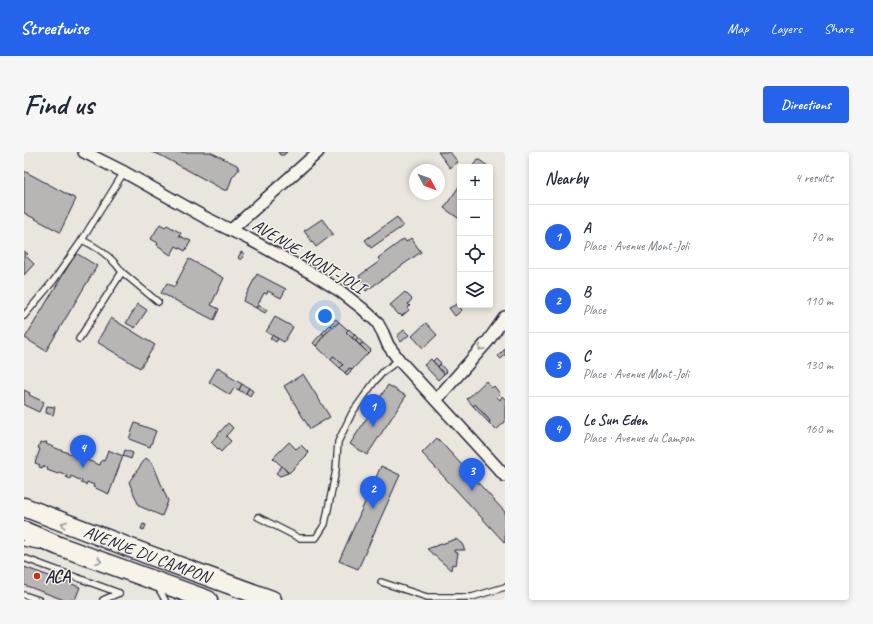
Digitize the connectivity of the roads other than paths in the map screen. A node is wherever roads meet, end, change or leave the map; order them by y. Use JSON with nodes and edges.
{"nodes":[{"id":1,"x":84,"y":152,"type":"edge"},
{"id":2,"x":318,"y":152,"type":"edge"},
{"id":3,"x":124,"y":172,"type":"junction"},
{"id":4,"x":232,"y":230,"type":"junction"},
{"id":5,"x":82,"y":240,"type":"junction"},
{"id":6,"x":122,"y":272,"type":"junction"},
{"id":7,"x":158,"y":302,"type":"dead end"},
{"id":8,"x":24,"y":316,"type":"edge"},
{"id":9,"x":505,"y":317,"type":"edge"},
{"id":10,"x":79,"y":339,"type":"dead end"},
{"id":11,"x":399,"y":360,"type":"junction"},
{"id":12,"x":436,"y":400,"type":"junction"},
{"id":13,"x":505,"y":476,"type":"edge"},
{"id":14,"x":24,"y":507,"type":"edge"},
{"id":15,"x":258,"y":517,"type":"dead end"},
{"id":16,"x":24,"y":532,"type":"edge"},
{"id":17,"x":24,"y":543,"type":"edge"},
{"id":18,"x":59,"y":546,"type":"junction"},
{"id":19,"x":24,"y":558,"type":"edge"},
{"id":20,"x":156,"y":582,"type":"junction"},
{"id":21,"x":381,"y":582,"type":"dead end"},
{"id":22,"x":505,"y":587,"type":"edge"},
{"id":23,"x":24,"y":595,"type":"edge"},
{"id":24,"x":461,"y":599,"type":"edge"},
{"id":25,"x":40,"y":600,"type":"edge"},
{"id":26,"x":103,"y":600,"type":"edge"},
{"id":27,"x":165,"y":600,"type":"edge"},
{"id":28,"x":208,"y":600,"type":"edge"},
{"id":29,"x":272,"y":600,"type":"edge"}],
"edges":[{"from":1,"to":3,"type":"street","name":"AVENUE MONT-JOLI"},
{"from":2,"to":4,"type":"street"},
{"from":3,"to":4,"type":"street","name":"AVENUE MONT-JOLI"},
{"from":3,"to":5,"type":"lane"},
{"from":4,"to":11,"type":"street","name":"AVENUE MONT-JOLI"},
{"from":5,"to":6,"type":"lane"},
{"from":5,"to":8,"type":"lane"},
{"from":6,"to":7,"type":"lane"},
{"from":6,"to":10,"type":"lane"},
{"from":9,"to":12,"type":"street","one_way":true},
{"from":11,"to":12,"type":"street","name":"AVENUE MONT-JOLI"},
{"from":11,"to":15,"type":"lane"},
{"from":12,"to":13,"type":"street","name":"AVENUE MONT-JOLI"},
{"from":29,"to":14,"type":"main road","name":"AVENUE DU CAMPON","one_way":true},
{"from":16,"to":18,"type":"main road","name":"AVENUE DU CAMPON"},
{"from":17,"to":18,"type":"lane"},
{"from":18,"to":20,"type":"main road","name":"AVENUE DU CAMPON","one_way":true},
{"from":19,"to":26,"type":"lane"},
{"from":20,"to":27,"type":"lane"},
{"from":20,"to":28,"type":"main road","name":"AVENUE DU CAMPON"},
{"from":21,"to":24,"type":"lane"},
{"from":22,"to":24,"type":"lane"},
{"from":23,"to":25,"type":"lane"}]}
